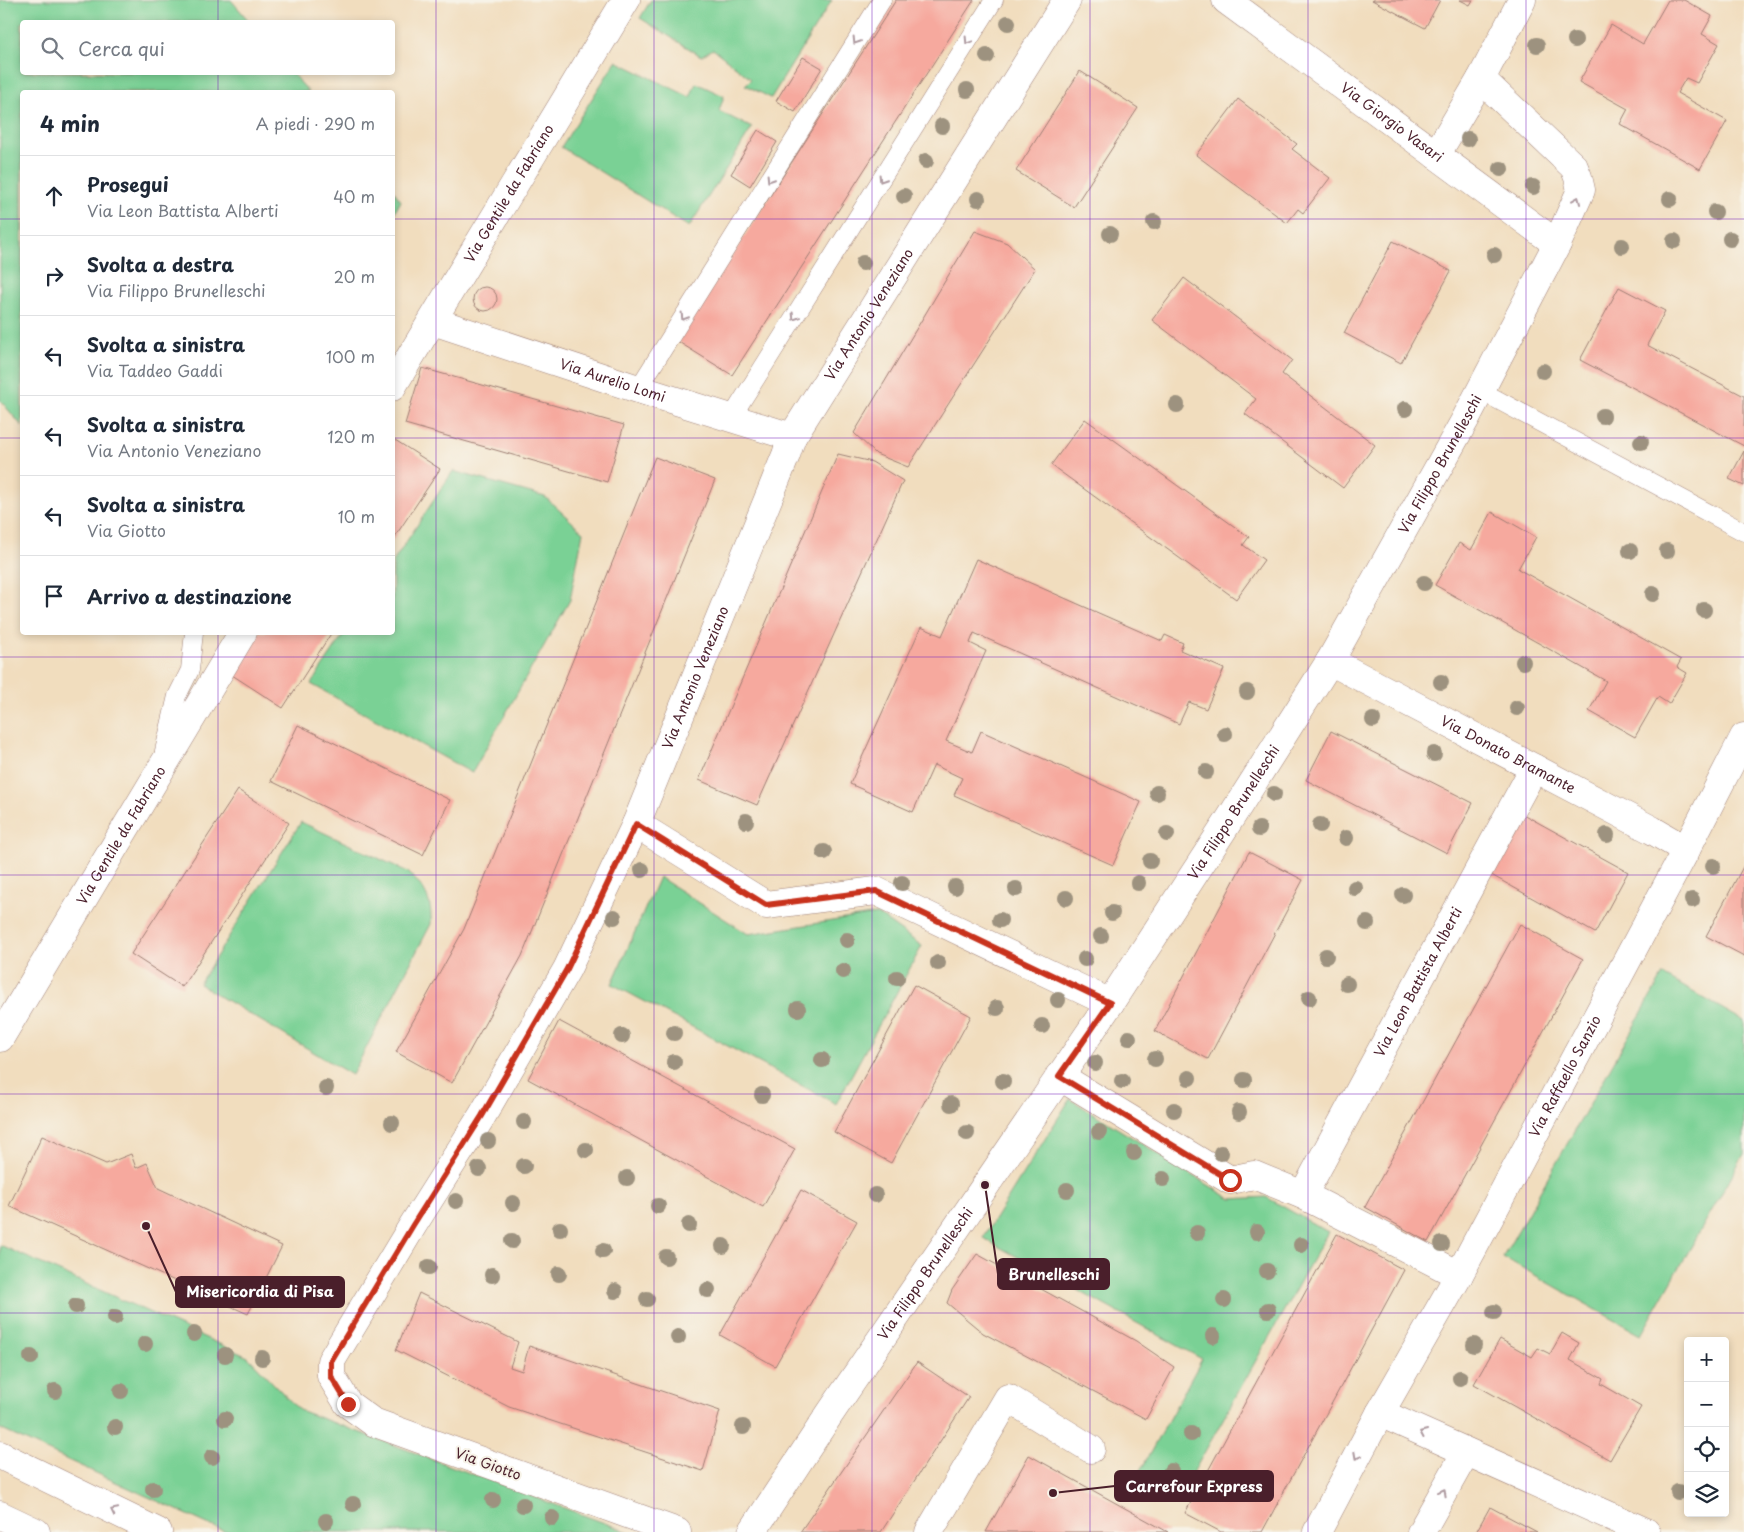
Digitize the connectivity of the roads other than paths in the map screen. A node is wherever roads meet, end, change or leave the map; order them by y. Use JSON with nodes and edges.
{"nodes":[{"id":1,"x":626,"y":0,"type":"edge"},
{"id":2,"x":882,"y":0,"type":"edge"},
{"id":3,"x":994,"y":0,"type":"edge"},
{"id":4,"x":1067,"y":0,"type":"edge"},
{"id":5,"x":1226,"y":0,"type":"edge"},
{"id":6,"x":1522,"y":0,"type":"edge"},
{"id":7,"x":1481,"y":79,"type":"junction"},
{"id":8,"x":1436,"y":155,"type":"junction"},
{"id":9,"x":1557,"y":244,"type":"junction"},
{"id":10,"x":433,"y":321,"type":"junction"},
{"id":11,"x":395,"y":382,"type":"edge"},
{"id":12,"x":638,"y":389,"type":"junction"},
{"id":13,"x":1481,"y":391,"type":"junction"},
{"id":14,"x":731,"y":418,"type":"junction"},
{"id":15,"x":792,"y":437,"type":"junction"},
{"id":16,"x":1744,"y":532,"type":"edge"},
{"id":17,"x":194,"y":635,"type":"edge"},
{"id":18,"x":241,"y":635,"type":"edge"},
{"id":19,"x":1330,"y":661,"type":"junction"},
{"id":20,"x":1744,"y":737,"type":"edge"},
{"id":21,"x":1534,"y":768,"type":"junction"},
{"id":22,"x":158,"y":776,"type":"junction"},
{"id":23,"x":636,"y":824,"type":"junction"},
{"id":24,"x":1686,"y":850,"type":"junction"},
{"id":25,"x":1110,"y":1003,"type":"junction"},
{"id":26,"x":0,"y":1038,"type":"edge"},
{"id":27,"x":1059,"y":1076,"type":"junction"},
{"id":28,"x":1303,"y":1195,"type":"junction"},
{"id":29,"x":1459,"y":1275,"type":"junction"},
{"id":30,"x":331,"y":1361,"type":"joint"},
{"id":31,"x":1380,"y":1413,"type":"junction"},
{"id":32,"x":1091,"y":1449,"type":"dead end"},
{"id":33,"x":1466,"y":1452,"type":"junction"},
{"id":34,"x":0,"y":1455,"type":"edge"},
{"id":35,"x":0,"y":1515,"type":"edge"},
{"id":36,"x":36,"y":1532,"type":"edge"},
{"id":37,"x":158,"y":1532,"type":"edge"},
{"id":38,"x":677,"y":1532,"type":"edge"},
{"id":39,"x":752,"y":1532,"type":"edge"},
{"id":40,"x":928,"y":1532,"type":"edge"},
{"id":41,"x":1317,"y":1532,"type":"edge"},
{"id":42,"x":1421,"y":1532,"type":"edge"},
{"id":43,"x":1646,"y":1532,"type":"edge"}],
"edges":[{"from":1,"to":10,"type":"street","name":"Via Gentile da Fabriano"},
{"from":2,"to":12,"type":"lane","one_way":true},
{"from":3,"to":14,"type":"lane","one_way":true},
{"from":4,"to":15,"type":"street","name":"Via Antonio Veneziano"},
{"from":5,"to":8,"type":"street","name":"Via Giorgio Vasari"},
{"from":6,"to":7,"type":"street"},
{"from":7,"to":8,"type":"street"},
{"from":9,"to":7,"type":"street","name":"Via Filippo Brunelleschi","one_way":true},
{"from":8,"to":9,"type":"street","name":"Via Giorgio Vasari"},
{"from":9,"to":13,"type":"street","name":"Via Filippo Brunelleschi"},
{"from":10,"to":11,"type":"street","name":"Via Gentile da Fabriano"},
{"from":10,"to":12,"type":"street","name":"Via Aurelio Lomi"},
{"from":12,"to":14,"type":"street","name":"Via Aurelio Lomi"},
{"from":13,"to":16,"type":"lane"},
{"from":13,"to":19,"type":"street","name":"Via Filippo Brunelleschi"},
{"from":14,"to":15,"type":"street","name":"Via Aurelio Lomi"},
{"from":15,"to":23,"type":"street","name":"Via Antonio Veneziano"},
{"from":17,"to":22,"type":"lane"},
{"from":18,"to":22,"type":"street","name":"Via Gentile da Fabriano"},
{"from":19,"to":21,"type":"street","name":"Via Donato Bramante"},
{"from":19,"to":25,"type":"street","name":"Via Filippo Brunelleschi"},
{"from":20,"to":24,"type":"street","name":"Via Raffaello Sanzio"},
{"from":21,"to":24,"type":"street","name":"Via Donato Bramante"},
{"from":21,"to":28,"type":"street","name":"Via Leon Battista Alberti"},
{"from":22,"to":26,"type":"street","name":"Via Gentile da Fabriano"},
{"from":23,"to":25,"type":"street"},
{"from":23,"to":30,"type":"street","name":"Via Antonio Veneziano"},
{"from":24,"to":29,"type":"street","name":"Via Raffaello Sanzio"},
{"from":25,"to":27,"type":"street","name":"Via Filippo Brunelleschi"},
{"from":27,"to":28,"type":"street"},
{"from":27,"to":39,"type":"street","name":"Via Filippo Brunelleschi"},
{"from":28,"to":29,"type":"street"},
{"from":29,"to":31,"type":"street","name":"Via Raffaello Sanzio"},
{"from":30,"to":38,"type":"street","name":"Via Giotto"},
{"from":33,"to":31,"type":"street","one_way":true},
{"from":31,"to":41,"type":"street","name":"Via Raffaello Sanzio","one_way":true},
{"from":32,"to":40,"type":"street"},
{"from":42,"to":33,"type":"street","one_way":true},
{"from":33,"to":43,"type":"street"},
{"from":37,"to":34,"type":"street","one_way":true},
{"from":35,"to":36,"type":"street"}]}
